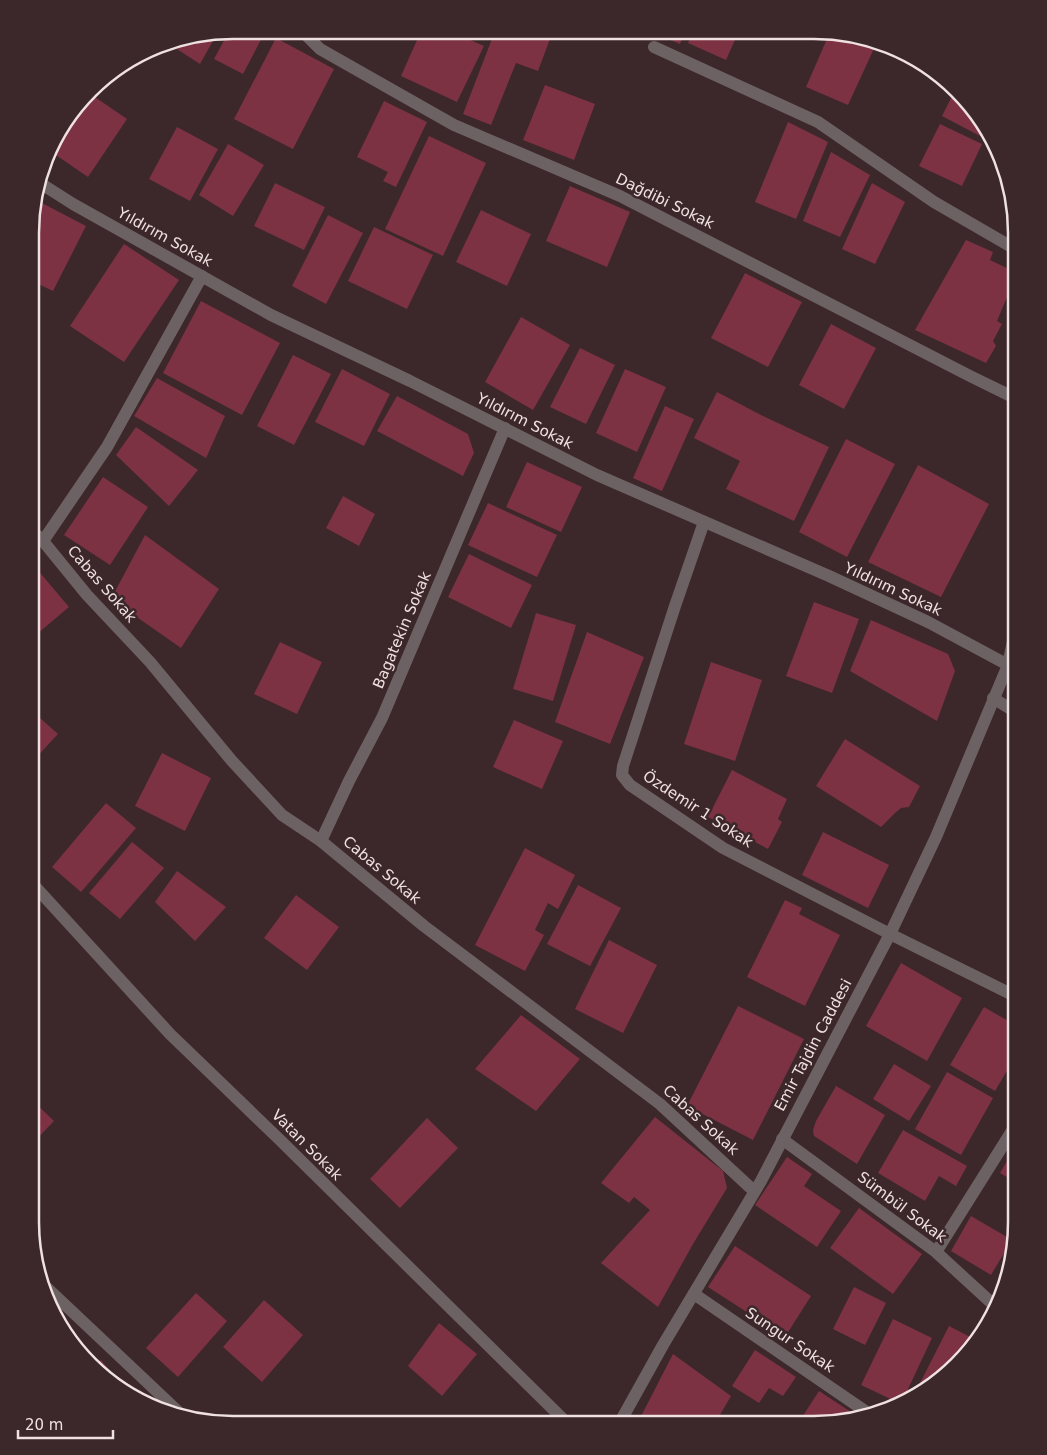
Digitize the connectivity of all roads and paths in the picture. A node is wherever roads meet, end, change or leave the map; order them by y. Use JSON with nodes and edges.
{"nodes":[{"id":1,"x":310,"y":39,"type":"edge"},
{"id":2,"x":654,"y":47,"type":"dead end"},
{"id":3,"x":44,"y":185,"type":"edge"},
{"id":4,"x":1008,"y":245,"type":"edge"},
{"id":5,"x":202,"y":276,"type":"junction"},
{"id":6,"x":1008,"y":395,"type":"edge"},
{"id":7,"x":504,"y":428,"type":"junction"},
{"id":8,"x":704,"y":522,"type":"junction"},
{"id":9,"x":39,"y":537,"type":"edge"},
{"id":10,"x":43,"y":541,"type":"junction"},
{"id":11,"x":1008,"y":665,"type":"joint"},
{"id":12,"x":993,"y":698,"type":"junction"},
{"id":13,"x":1008,"y":707,"type":"edge"},
{"id":14,"x":321,"y":841,"type":"junction"},
{"id":15,"x":39,"y":891,"type":"edge"},
{"id":16,"x":890,"y":934,"type":"junction"},
{"id":17,"x":1008,"y":993,"type":"edge"},
{"id":18,"x":1008,"y":1137,"type":"edge"},
{"id":19,"x":782,"y":1139,"type":"junction"},
{"id":20,"x":754,"y":1191,"type":"junction"},
{"id":21,"x":936,"y":1252,"type":"junction"},
{"id":22,"x":52,"y":1291,"type":"edge"},
{"id":23,"x":694,"y":1294,"type":"junction"},
{"id":24,"x":991,"y":1302,"type":"edge"},
{"id":25,"x":174,"y":1407,"type":"edge"},
{"id":26,"x":864,"y":1410,"type":"edge"},
{"id":27,"x":560,"y":1416,"type":"edge"},
{"id":28,"x":623,"y":1416,"type":"edge"}],
"edges":[{"from":1,"to":6,"type":"street","name":"Dağdibi Sokak"},
{"from":2,"to":4,"type":"street"},
{"from":3,"to":5,"type":"street","name":"Yıldırım Sokak"},
{"from":5,"to":7,"type":"street","name":"Yıldırım Sokak"},
{"from":5,"to":10,"type":"street"},
{"from":7,"to":8,"type":"street","name":"Yıldırım Sokak"},
{"from":7,"to":14,"type":"street","name":"Bagatekin Sokak"},
{"from":8,"to":11,"type":"street","name":"Yıldırım Sokak"},
{"from":8,"to":16,"type":"street","name":"Özdemir 1 Sokak"},
{"from":9,"to":10,"type":"street","name":"Cabas Sokak"},
{"from":10,"to":14,"type":"street","name":"Cabas Sokak"},
{"from":11,"to":12,"type":"street","name":"Emir Tajdin Caddesi"},
{"from":12,"to":13,"type":"street"},
{"from":12,"to":16,"type":"street","name":"Emir Tajdin Caddesi"},
{"from":14,"to":20,"type":"street","name":"Cabas Sokak"},
{"from":15,"to":27,"type":"street","name":"Vatan Sokak"},
{"from":16,"to":17,"type":"street"},
{"from":16,"to":19,"type":"street","name":"Emir Tajdin Caddesi"},
{"from":18,"to":21,"type":"street"},
{"from":19,"to":20,"type":"street","name":"Emir Tajdin Caddesi"},
{"from":19,"to":21,"type":"street","name":"Sümbül Sokak"},
{"from":20,"to":23,"type":"street","name":"Emir Tajdin Caddesi"},
{"from":21,"to":24,"type":"street","name":"Sümbül Sokak"},
{"from":22,"to":25,"type":"street"},
{"from":23,"to":26,"type":"street","name":"Sungur Sokak"},
{"from":23,"to":28,"type":"street","name":"Emir Tajdin Caddesi"}]}
